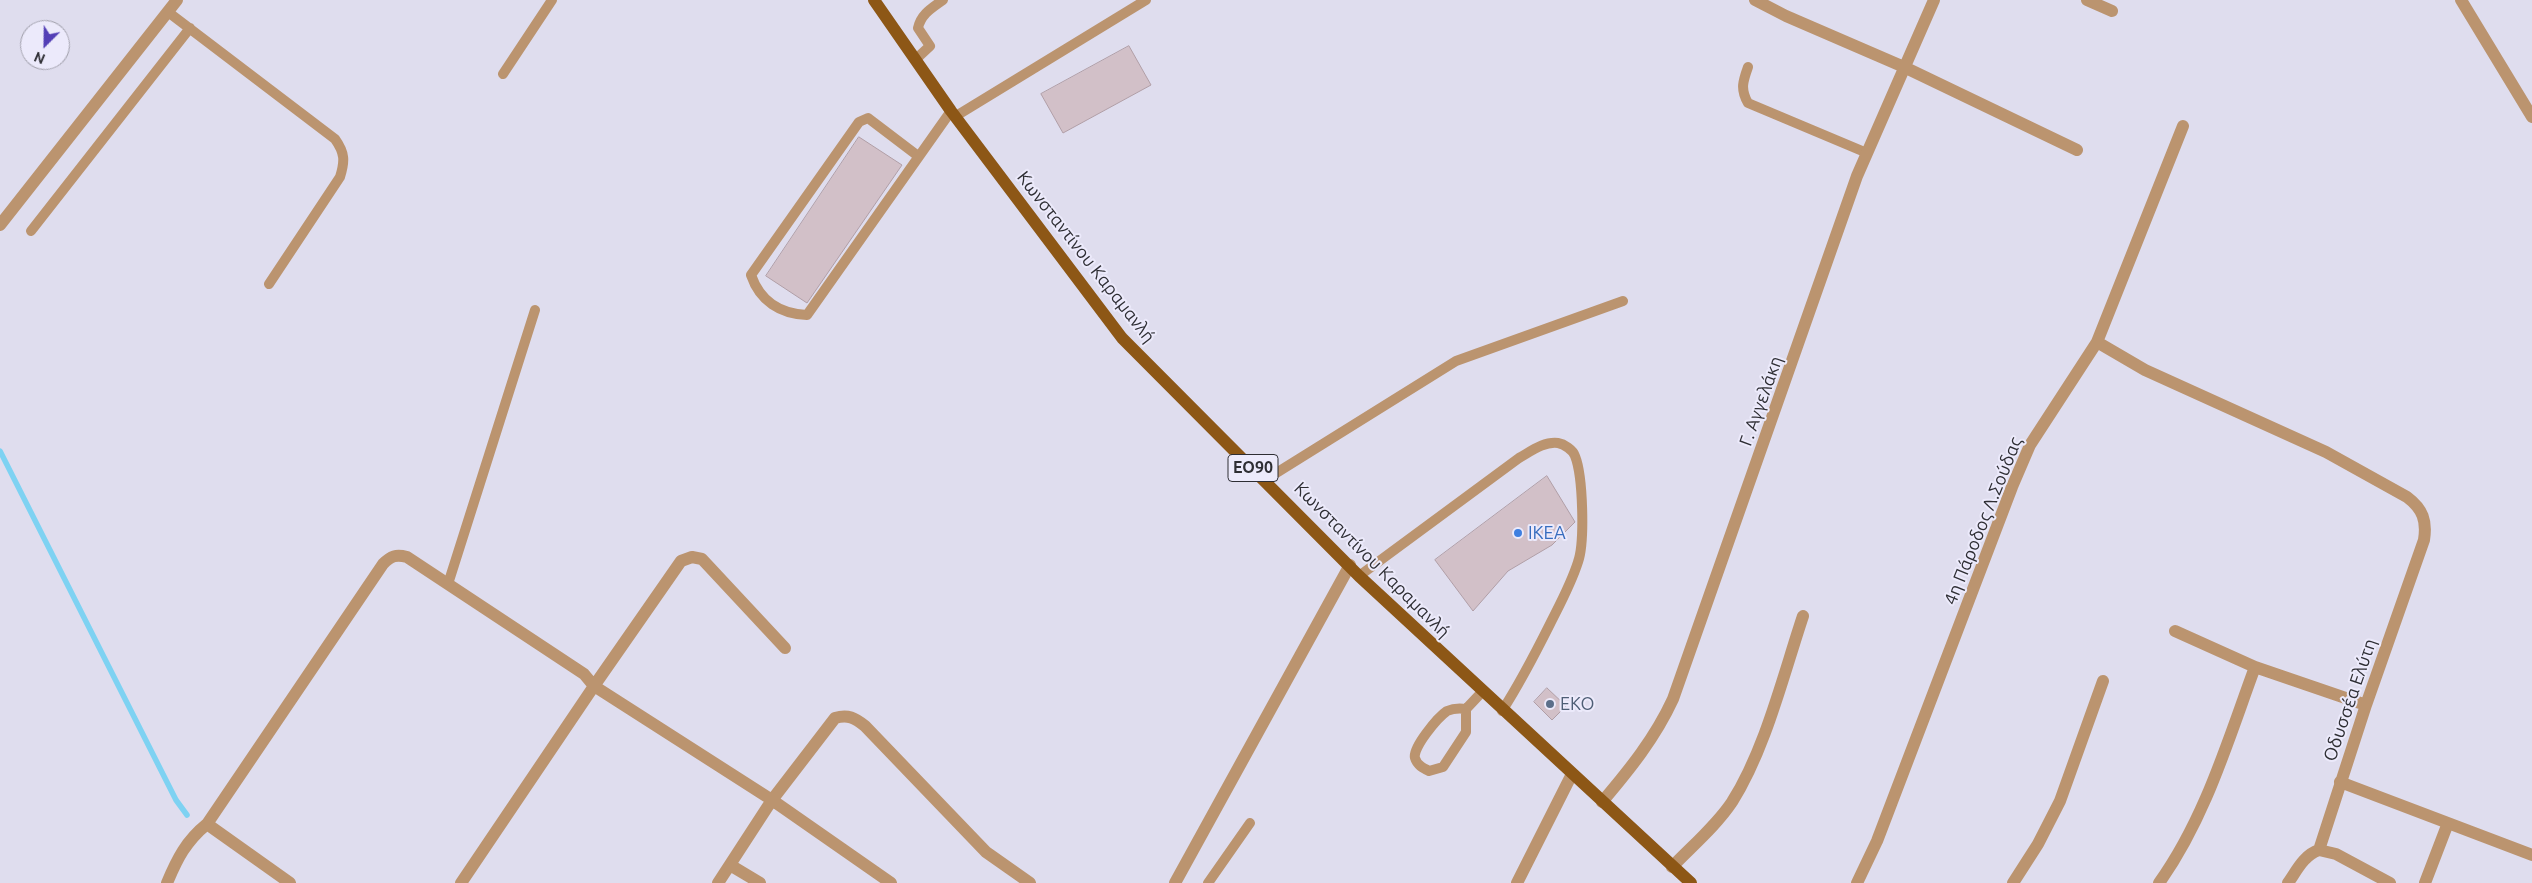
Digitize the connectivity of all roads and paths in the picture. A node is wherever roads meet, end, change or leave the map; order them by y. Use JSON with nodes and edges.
{"nodes":[{"id":1,"x":177,"y":0,"type":"edge"},
{"id":2,"x":552,"y":0,"type":"edge"},
{"id":3,"x":874,"y":0,"type":"edge"},
{"id":4,"x":943,"y":0,"type":"edge"},
{"id":5,"x":1146,"y":0,"type":"edge"},
{"id":6,"x":1755,"y":0,"type":"edge"},
{"id":7,"x":1934,"y":0,"type":"edge"},
{"id":8,"x":2087,"y":0,"type":"edge"},
{"id":9,"x":2461,"y":0,"type":"edge"},
{"id":10,"x":2112,"y":11,"type":"dead end"},
{"id":11,"x":168,"y":12,"type":"junction"},
{"id":12,"x":190,"y":28,"type":"junction"},
{"id":13,"x":915,"y":60,"type":"junction"},
{"id":14,"x":1748,"y":67,"type":"dead end"},
{"id":15,"x":1904,"y":67,"type":"junction"},
{"id":16,"x":503,"y":74,"type":"dead end"},
{"id":17,"x":954,"y":114,"type":"junction"},
{"id":18,"x":2532,"y":117,"type":"edge"},
{"id":19,"x":2183,"y":126,"type":"dead end"},
{"id":20,"x":2077,"y":150,"type":"dead end"},
{"id":21,"x":1867,"y":153,"type":"junction"},
{"id":22,"x":918,"y":156,"type":"junction"},
{"id":23,"x":0,"y":225,"type":"edge"},
{"id":24,"x":31,"y":231,"type":"dead end"},
{"id":25,"x":269,"y":284,"type":"dead end"},
{"id":26,"x":1623,"y":301,"type":"dead end"},
{"id":27,"x":535,"y":310,"type":"dead end"},
{"id":28,"x":2097,"y":342,"type":"junction"},
{"id":29,"x":1265,"y":480,"type":"junction"},
{"id":30,"x":1350,"y":565,"type":"junction"},
{"id":31,"x":1359,"y":576,"type":"junction"},
{"id":32,"x":448,"y":584,"type":"junction"},
{"id":33,"x":1803,"y":616,"type":"dead end"},
{"id":34,"x":2175,"y":631,"type":"dead end"},
{"id":35,"x":785,"y":648,"type":"dead end"},
{"id":36,"x":2254,"y":667,"type":"junction"},
{"id":37,"x":2103,"y":681,"type":"dead end"},
{"id":38,"x":594,"y":686,"type":"junction"},
{"id":39,"x":1482,"y":692,"type":"junction"},
{"id":40,"x":2366,"y":705,"type":"junction"},
{"id":41,"x":1466,"y":708,"type":"junction"},
{"id":42,"x":1502,"y":711,"type":"junction"},
{"id":43,"x":1572,"y":774,"type":"junction"},
{"id":44,"x":2340,"y":782,"type":"junction"},
{"id":45,"x":772,"y":800,"type":"junction"},
{"id":46,"x":1602,"y":802,"type":"junction"},
{"id":47,"x":1250,"y":823,"type":"dead end"},
{"id":48,"x":2448,"y":823,"type":"junction"},
{"id":49,"x":207,"y":824,"type":"junction"},
{"id":50,"x":2320,"y":850,"type":"junction"},
{"id":51,"x":2532,"y":855,"type":"edge"},
{"id":52,"x":730,"y":865,"type":"junction"},
{"id":53,"x":1672,"y":867,"type":"junction"},
{"id":54,"x":1177,"y":882,"type":"edge"},
{"id":55,"x":167,"y":883,"type":"edge"},
{"id":56,"x":290,"y":883,"type":"edge"},
{"id":57,"x":461,"y":883,"type":"edge"},
{"id":58,"x":718,"y":883,"type":"edge"},
{"id":59,"x":760,"y":883,"type":"edge"},
{"id":60,"x":891,"y":883,"type":"edge"},
{"id":61,"x":1030,"y":883,"type":"edge"},
{"id":62,"x":1208,"y":883,"type":"edge"},
{"id":63,"x":1518,"y":883,"type":"edge"},
{"id":64,"x":1690,"y":883,"type":"edge"},
{"id":65,"x":1857,"y":883,"type":"edge"},
{"id":66,"x":2013,"y":883,"type":"edge"},
{"id":67,"x":2159,"y":883,"type":"edge"},
{"id":68,"x":2288,"y":883,"type":"edge"},
{"id":69,"x":2390,"y":883,"type":"edge"},
{"id":70,"x":2425,"y":883,"type":"edge"}],
"edges":[{"from":1,"to":11,"type":"street"},
{"from":2,"to":16,"type":"lane"},
{"from":3,"to":13,"type":"main road","name":"Κωνσταντίνου Καραμανλή","number":"ΕΟ90"},
{"from":4,"to":13,"type":"lane"},
{"from":5,"to":17,"type":"lane"},
{"from":6,"to":15,"type":"street"},
{"from":7,"to":15,"type":"street","name":"Γ. Αγγελάκη"},
{"from":8,"to":10,"type":"street"},
{"from":9,"to":18,"type":"street"},
{"from":11,"to":12,"type":"lane"},
{"from":11,"to":23,"type":"street"},
{"from":12,"to":24,"type":"lane"},
{"from":12,"to":25,"type":"lane"},
{"from":13,"to":17,"type":"main road","name":"Κωνσταντίνου Καραμανλή","number":"ΕΟ90"},
{"from":14,"to":21,"type":"lane"},
{"from":15,"to":20,"type":"street"},
{"from":15,"to":21,"type":"street","name":"Γ. Αγγελάκη"},
{"from":17,"to":22,"type":"lane"},
{"from":17,"to":29,"type":"main road","name":"Κωνσταντίνου Καραμανλή","number":"ΕΟ90"},
{"from":19,"to":28,"type":"street","name":"4η Πάροδος Λ.Σούδας"},
{"from":21,"to":46,"type":"street","name":"Γ. Αγγελάκη"},
{"from":22,"to":22,"type":"lane"},
{"from":26,"to":29,"type":"lane"},
{"from":27,"to":32,"type":"lane"},
{"from":28,"to":40,"type":"street","name":"Οδυσσέα Ελύτη"},
{"from":28,"to":65,"type":"street","name":"4η Πάροδος Λ.Σούδας"},
{"from":29,"to":30,"type":"main road","name":"Κωνσταντίνου Καραμανλή","number":"ΕΟ90"},
{"from":30,"to":31,"type":"main road","name":"Κωνσταντίνου Καραμανλή","number":"ΕΟ90"},
{"from":30,"to":54,"type":"street"},
{"from":31,"to":39,"type":"main road","name":"Κωνσταντίνου Καραμανλή","number":"ΕΟ90"},
{"from":31,"to":42,"type":"lane"},
{"from":32,"to":38,"type":"street"},
{"from":32,"to":49,"type":"street"},
{"from":33,"to":53,"type":"street"},
{"from":34,"to":36,"type":"street"},
{"from":35,"to":38,"type":"street"},
{"from":36,"to":40,"type":"street"},
{"from":36,"to":67,"type":"street"},
{"from":37,"to":66,"type":"street"},
{"from":38,"to":45,"type":"street"},
{"from":38,"to":57,"type":"street"},
{"from":39,"to":41,"type":"lane"},
{"from":39,"to":42,"type":"main road","name":"Κωνσταντίνου Καραμανλή","number":"ΕΟ90"},
{"from":40,"to":44,"type":"street","name":"Οδυσσέα Ελύτη"},
{"from":41,"to":41,"type":"lane"},
{"from":42,"to":43,"type":"main road","name":"Κωνσταντίνου Καραμανλή","number":"ΕΟ90"},
{"from":43,"to":46,"type":"main road","name":"Κωνσταντίνου Καραμανλή","number":"ΕΟ90"},
{"from":43,"to":63,"type":"street"},
{"from":44,"to":48,"type":"street"},
{"from":44,"to":50,"type":"street","name":"Οδυσσέα Ελύτη"},
{"from":45,"to":52,"type":"street"},
{"from":45,"to":60,"type":"street"},
{"from":45,"to":61,"type":"street"},
{"from":46,"to":53,"type":"main road","name":"Κωνσταντίνου Καραμανλή","number":"ΕΟ90"},
{"from":47,"to":62,"type":"lane"},
{"from":48,"to":51,"type":"street"},
{"from":48,"to":70,"type":"street"},
{"from":49,"to":55,"type":"street"},
{"from":49,"to":56,"type":"street"},
{"from":50,"to":68,"type":"street"},
{"from":50,"to":69,"type":"street"},
{"from":52,"to":58,"type":"street"},
{"from":52,"to":59,"type":"street"},
{"from":53,"to":64,"type":"main road","name":"Κωνσταντίνου Καραμανλή","number":"ΕΟ90"}]}
